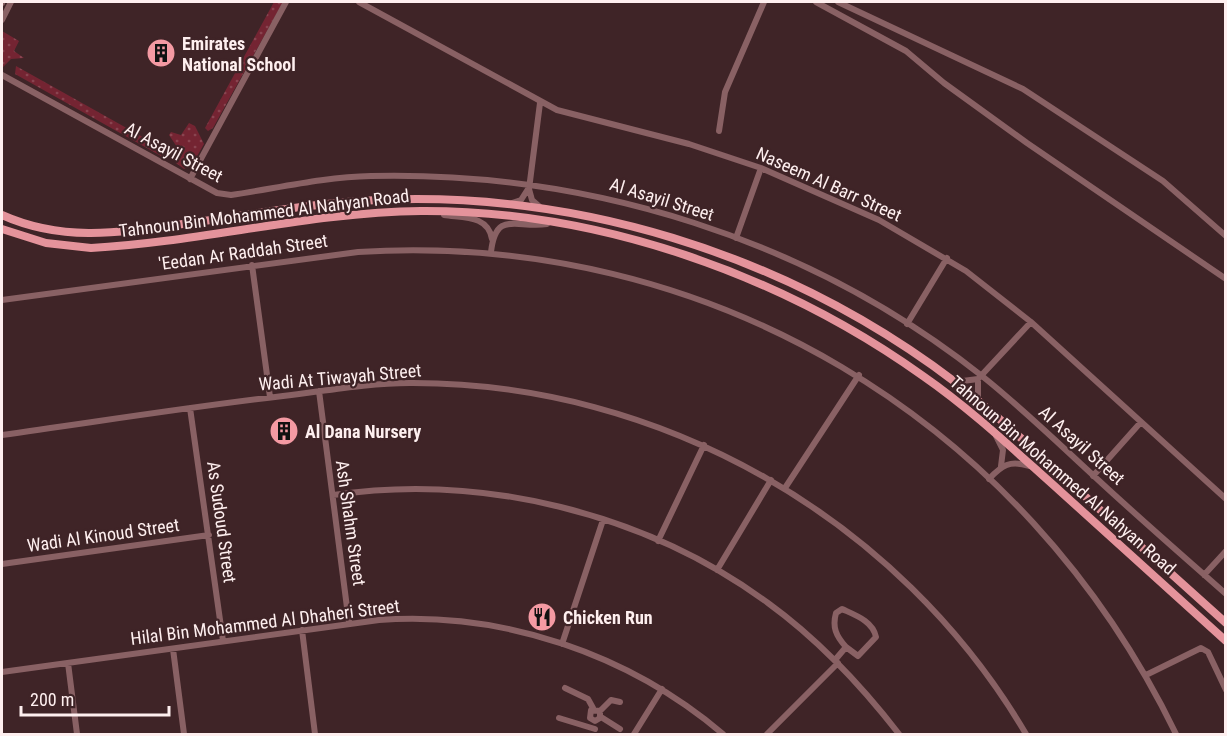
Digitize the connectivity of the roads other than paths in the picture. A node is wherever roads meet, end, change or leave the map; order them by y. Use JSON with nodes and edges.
{"nodes":[{"id":1,"x":11,"y":2,"type":"edge"},
{"id":2,"x":286,"y":2,"type":"edge"},
{"id":3,"x":359,"y":2,"type":"edge"},
{"id":4,"x":764,"y":2,"type":"edge"},
{"id":5,"x":816,"y":2,"type":"edge"},
{"id":6,"x":838,"y":2,"type":"edge"},
{"id":7,"x":2,"y":20,"type":"edge"},
{"id":8,"x":2,"y":75,"type":"edge"},
{"id":9,"x":540,"y":103,"type":"junction"},
{"id":10,"x":719,"y":131,"type":"dead end"},
{"id":11,"x":761,"y":168,"type":"junction"},
{"id":12,"x":190,"y":179,"type":"junction"},
{"id":13,"x":529,"y":187,"type":"junction"},
{"id":14,"x":512,"y":203,"type":"junction"},
{"id":15,"x":541,"y":208,"type":"junction"},
{"id":16,"x":423,"y":211,"type":"junction"},
{"id":17,"x":2,"y":215,"type":"edge"},
{"id":18,"x":551,"y":223,"type":"junction"},
{"id":19,"x":2,"y":229,"type":"edge"},
{"id":20,"x":1226,"y":236,"type":"edge"},
{"id":21,"x":736,"y":238,"type":"junction"},
{"id":22,"x":492,"y":239,"type":"junction"},
{"id":23,"x":491,"y":252,"type":"junction"},
{"id":24,"x":946,"y":258,"type":"junction"},
{"id":25,"x":252,"y":265,"type":"junction"},
{"id":26,"x":1226,"y":279,"type":"edge"},
{"id":27,"x":2,"y":300,"type":"edge"},
{"id":28,"x":1031,"y":322,"type":"junction"},
{"id":29,"x":907,"y":324,"type":"junction"},
{"id":30,"x":859,"y":375,"type":"junction"},
{"id":31,"x":980,"y":377,"type":"junction"},
{"id":32,"x":955,"y":382,"type":"junction"},
{"id":33,"x":319,"y":391,"type":"junction"},
{"id":34,"x":270,"y":397,"type":"junction"},
{"id":35,"x":978,"y":401,"type":"junction"},
{"id":36,"x":190,"y":408,"type":"junction"},
{"id":37,"x":1141,"y":422,"type":"junction"},
{"id":38,"x":993,"y":431,"type":"junction"},
{"id":39,"x":2,"y":435,"type":"edge"},
{"id":40,"x":704,"y":445,"type":"junction"},
{"id":41,"x":1001,"y":466,"type":"junction"},
{"id":42,"x":1033,"y":467,"type":"junction"},
{"id":43,"x":1094,"y":476,"type":"junction"},
{"id":44,"x":989,"y":479,"type":"junction"},
{"id":45,"x":771,"y":480,"type":"junction"},
{"id":46,"x":786,"y":488,"type":"junction"},
{"id":47,"x":333,"y":495,"type":"junction"},
{"id":48,"x":1226,"y":499,"type":"edge"},
{"id":49,"x":603,"y":520,"type":"junction"},
{"id":50,"x":209,"y":535,"type":"junction"},
{"id":51,"x":658,"y":541,"type":"junction"},
{"id":52,"x":1226,"y":551,"type":"edge"},
{"id":53,"x":2,"y":564,"type":"edge"},
{"id":54,"x":717,"y":570,"type":"junction"},
{"id":55,"x":1204,"y":575,"type":"junction"},
{"id":56,"x":1226,"y":594,"type":"edge"},
{"id":57,"x":350,"y":623,"type":"junction"},
{"id":58,"x":1226,"y":623,"type":"edge"},
{"id":59,"x":302,"y":630,"type":"junction"},
{"id":60,"x":223,"y":641,"type":"junction"},
{"id":61,"x":1226,"y":641,"type":"edge"},
{"id":62,"x":562,"y":644,"type":"junction"},
{"id":63,"x":846,"y":647,"type":"junction"},
{"id":64,"x":173,"y":649,"type":"junction"},
{"id":65,"x":837,"y":661,"type":"junction"},
{"id":66,"x":68,"y":663,"type":"junction"},
{"id":67,"x":2,"y":672,"type":"edge"},
{"id":68,"x":1146,"y":675,"type":"junction"},
{"id":69,"x":565,"y":688,"type":"dead end"},
{"id":70,"x":662,"y":689,"type":"junction"},
{"id":71,"x":1226,"y":690,"type":"edge"},
{"id":72,"x":620,"y":702,"type":"dead end"},
{"id":73,"x":598,"y":714,"type":"junction"},
{"id":74,"x":559,"y":718,"type":"dead end"},
{"id":75,"x":620,"y":729,"type":"dead end"},
{"id":76,"x":593,"y":732,"type":"edge"},
{"id":77,"x":77,"y":735,"type":"edge"},
{"id":78,"x":184,"y":735,"type":"edge"},
{"id":79,"x":315,"y":735,"type":"edge"},
{"id":80,"x":634,"y":735,"type":"edge"},
{"id":81,"x":723,"y":735,"type":"edge"},
{"id":82,"x":767,"y":735,"type":"edge"},
{"id":83,"x":900,"y":735,"type":"edge"},
{"id":84,"x":1026,"y":735,"type":"edge"},
{"id":85,"x":1176,"y":735,"type":"edge"}],
"edges":[{"from":1,"to":7,"type":"street"},
{"from":2,"to":12,"type":"street"},
{"from":3,"to":9,"type":"street","name":"Naseem Al Barr Street"},
{"from":4,"to":10,"type":"street"},
{"from":5,"to":26,"type":"street"},
{"from":6,"to":20,"type":"street"},
{"from":8,"to":12,"type":"street","name":"Al Asayil Street"},
{"from":9,"to":11,"type":"street","name":"Naseem Al Barr Street"},
{"from":9,"to":13,"type":"street"},
{"from":11,"to":21,"type":"street"},
{"from":11,"to":24,"type":"street","name":"Naseem Al Barr Street"},
{"from":12,"to":13,"type":"street","name":"Al Asayil Street"},
{"from":13,"to":14,"type":"street"},
{"from":13,"to":15,"type":"street"},
{"from":13,"to":21,"type":"street","name":"Al Asayil Street"},
{"from":14,"to":15,"type":"main road","name":"Tahnoun Bin Mohammed Al Nahyan Road"},
{"from":14,"to":17,"type":"main road","name":"Tahnoun Bin Mohammed Al Nahyan Road"},
{"from":15,"to":32,"type":"main road","name":"Tahnoun Bin Mohammed Al Nahyan Road"},
{"from":16,"to":18,"type":"main road","name":"Tahnoun Bin Mohammed Al Nahyan Road"},
{"from":16,"to":19,"type":"main road","name":"Tahnoun Bin Mohammed Al Nahyan Road"},
{"from":16,"to":22,"type":"street"},
{"from":18,"to":22,"type":"street"},
{"from":18,"to":38,"type":"main road","name":"Tahnoun Bin Mohammed Al Nahyan Road"},
{"from":21,"to":29,"type":"street","name":"Al Asayil Street"},
{"from":22,"to":23,"type":"street"},
{"from":23,"to":25,"type":"street","name":"'Eedan Ar Raddah Street"},
{"from":23,"to":30,"type":"street","name":"'Eedan Ar Raddah Street"},
{"from":24,"to":28,"type":"street","name":"Naseem Al Barr Street"},
{"from":24,"to":29,"type":"street"},
{"from":25,"to":27,"type":"street","name":"'Eedan Ar Raddah Street"},
{"from":25,"to":34,"type":"street"},
{"from":28,"to":31,"type":"street"},
{"from":28,"to":37,"type":"street","name":"Naseem Al Barr Street"},
{"from":29,"to":31,"type":"street","name":"Al Asayil Street"},
{"from":30,"to":44,"type":"street","name":"'Eedan Ar Raddah Street"},
{"from":30,"to":46,"type":"street"},
{"from":31,"to":32,"type":"street"},
{"from":31,"to":35,"type":"street"},
{"from":31,"to":43,"type":"street","name":"Al Asayil Street"},
{"from":32,"to":35,"type":"main road","name":"Tahnoun Bin Mohammed Al Nahyan Road"},
{"from":33,"to":34,"type":"street","name":"Wadi At Tiwayah Street"},
{"from":33,"to":40,"type":"street","name":"Wadi At Tiwayah Street"},
{"from":33,"to":47,"type":"street","name":"Ash Shahm Street"},
{"from":34,"to":36,"type":"street","name":"Wadi At Tiwayah Street"},
{"from":35,"to":58,"type":"main road","name":"Tahnoun Bin Mohammed Al Nahyan Road"},
{"from":36,"to":39,"type":"street","name":"Wadi At Tiwayah Street"},
{"from":36,"to":50,"type":"street","name":"As Sudoud Street"},
{"from":37,"to":43,"type":"street"},
{"from":37,"to":48,"type":"street","name":"Naseem Al Barr Street"},
{"from":38,"to":41,"type":"street"},
{"from":38,"to":42,"type":"main road","name":"Tahnoun Bin Mohammed Al Nahyan Road"},
{"from":40,"to":45,"type":"street","name":"Wadi At Tiwayah Street"},
{"from":40,"to":51,"type":"street"},
{"from":41,"to":42,"type":"street"},
{"from":41,"to":44,"type":"street"},
{"from":42,"to":61,"type":"main road","name":"Tahnoun Bin Mohammed Al Nahyan Road"},
{"from":43,"to":55,"type":"street","name":"Al Asayil Street"},
{"from":44,"to":68,"type":"street","name":"'Eedan Ar Raddah Street"},
{"from":45,"to":46,"type":"street","name":"Wadi At Tiwayah Street"},
{"from":45,"to":54,"type":"street"},
{"from":46,"to":84,"type":"street","name":"Wadi At Tiwayah Street"},
{"from":47,"to":49,"type":"street"},
{"from":47,"to":57,"type":"street","name":"Ash Shahm Street"},
{"from":49,"to":51,"type":"street"},
{"from":49,"to":62,"type":"street"},
{"from":50,"to":53,"type":"street","name":"Wadi Al Kinoud Street"},
{"from":50,"to":60,"type":"street","name":"As Sudoud Street"},
{"from":51,"to":54,"type":"street"},
{"from":52,"to":55,"type":"street"},
{"from":54,"to":65,"type":"street"},
{"from":55,"to":56,"type":"street","name":"Al Asayil Street"},
{"from":57,"to":59,"type":"street","name":"Hilal Bin Mohammed Al Dhaheri Street"},
{"from":57,"to":62,"type":"street","name":"Hilal Bin Mohammed Al Dhaheri Street"},
{"from":59,"to":60,"type":"street","name":"Hilal Bin Mohammed Al Dhaheri Street"},
{"from":59,"to":79,"type":"street"},
{"from":60,"to":64,"type":"street","name":"Hilal Bin Mohammed Al Dhaheri Street"},
{"from":62,"to":70,"type":"street","name":"Hilal Bin Mohammed Al Dhaheri Street"},
{"from":63,"to":63,"type":"street"},
{"from":63,"to":65,"type":"street"},
{"from":64,"to":66,"type":"street","name":"Hilal Bin Mohammed Al Dhaheri Street"},
{"from":64,"to":78,"type":"street"},
{"from":65,"to":82,"type":"street"},
{"from":65,"to":83,"type":"street"},
{"from":66,"to":67,"type":"street","name":"Hilal Bin Mohammed Al Dhaheri Street"},
{"from":66,"to":77,"type":"street"},
{"from":68,"to":71,"type":"street"},
{"from":68,"to":85,"type":"street","name":"'Eedan Ar Raddah Street"},
{"from":69,"to":73,"type":"street"},
{"from":70,"to":80,"type":"street"},
{"from":70,"to":81,"type":"street","name":"Hilal Bin Mohammed Al Dhaheri Street"},
{"from":72,"to":73,"type":"street"},
{"from":73,"to":75,"type":"street"},
{"from":73,"to":76,"type":"street"},
{"from":74,"to":76,"type":"street"}]}
